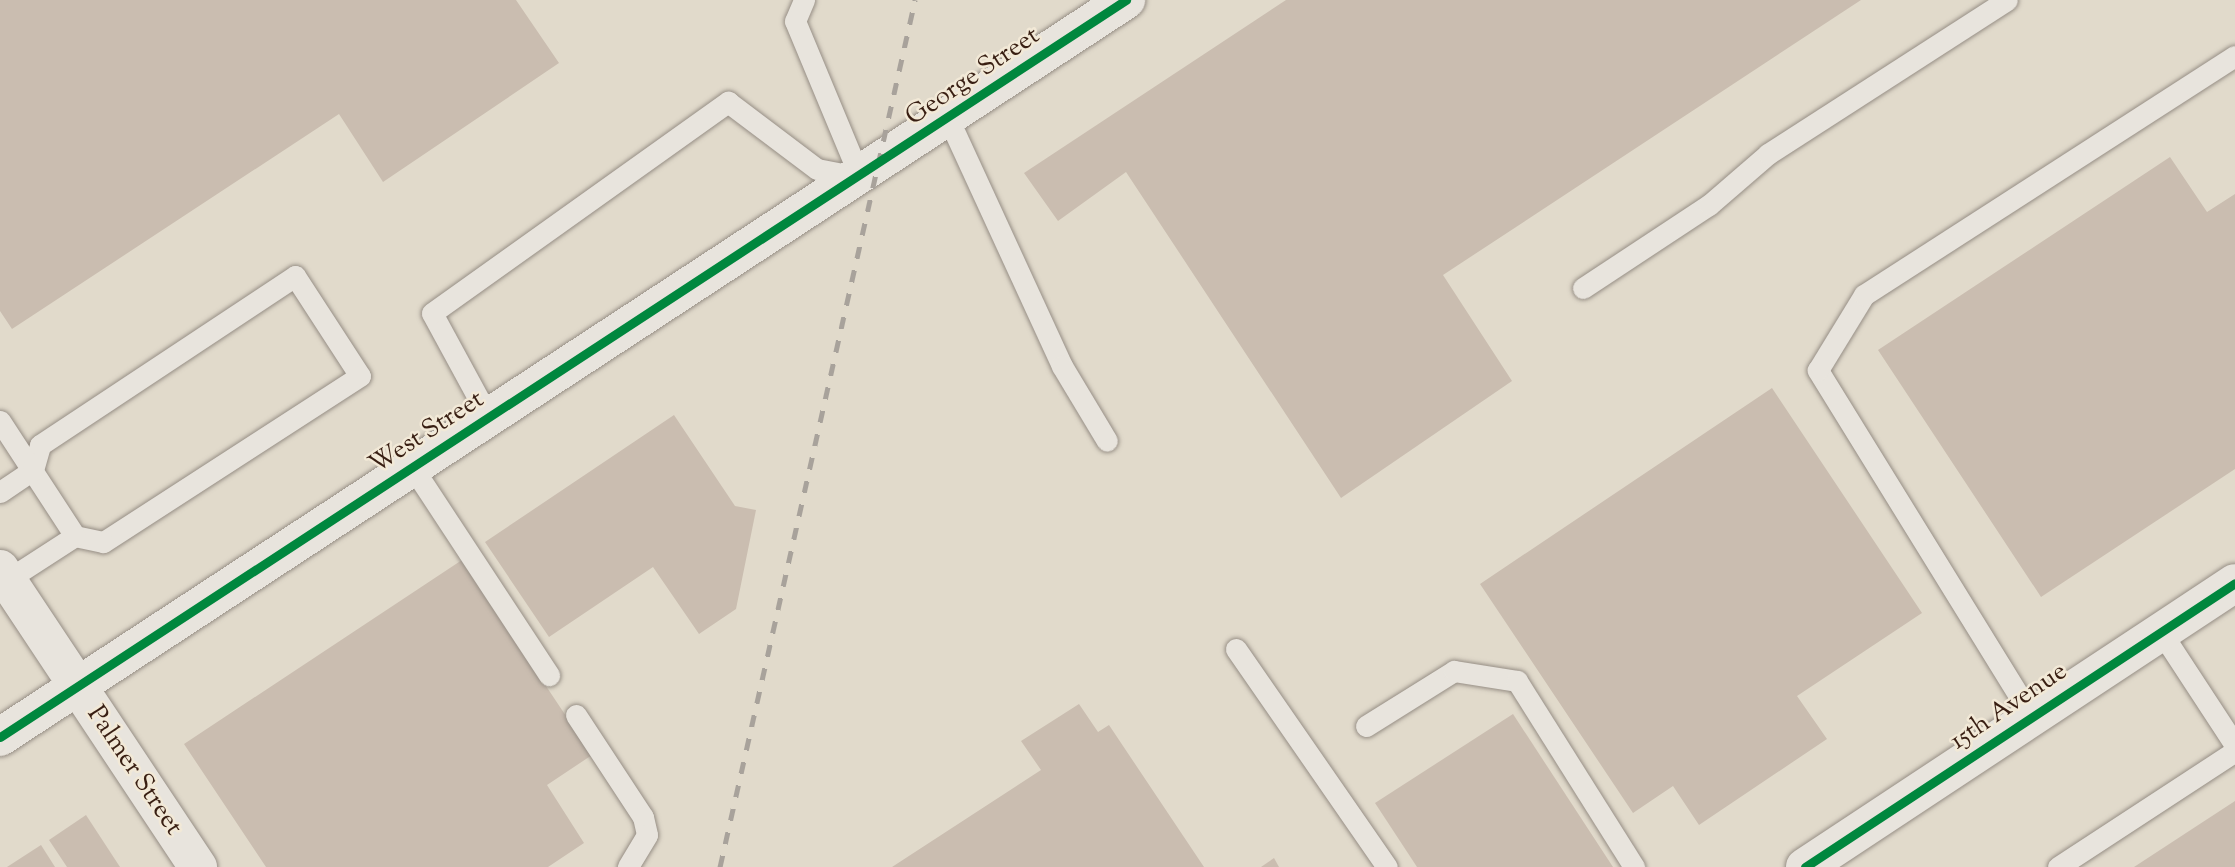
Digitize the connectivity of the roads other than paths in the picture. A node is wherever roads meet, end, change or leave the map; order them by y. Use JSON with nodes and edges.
{"nodes":[{"id":1,"x":784,"y":0,"type":"edge"},
{"id":2,"x":804,"y":0,"type":"edge"},
{"id":3,"x":1126,"y":0,"type":"edge"},
{"id":4,"x":2007,"y":0,"type":"edge"},
{"id":5,"x":795,"y":21,"type":"junction"},
{"id":6,"x":2235,"y":56,"type":"edge"},
{"id":7,"x":948,"y":118,"type":"junction"},
{"id":8,"x":869,"y":171,"type":"junction"},
{"id":9,"x":1583,"y":288,"type":"dead end"},
{"id":10,"x":489,"y":418,"type":"junction"},
{"id":11,"x":0,"y":421,"type":"edge"},
{"id":12,"x":1107,"y":441,"type":"dead end"},
{"id":13,"x":413,"y":468,"type":"junction"},
{"id":14,"x":33,"y":470,"type":"junction"},
{"id":15,"x":0,"y":492,"type":"edge"},
{"id":16,"x":75,"y":536,"type":"junction"},
{"id":17,"x":3,"y":575,"type":"edge"},
{"id":18,"x":2235,"y":583,"type":"edge"},
{"id":19,"x":2161,"y":632,"type":"junction"},
{"id":20,"x":1236,"y":649,"type":"dead end"},
{"id":21,"x":549,"y":674,"type":"dead end"},
{"id":22,"x":78,"y":686,"type":"junction"},
{"id":23,"x":576,"y":715,"type":"dead end"},
{"id":24,"x":2032,"y":717,"type":"junction"},
{"id":25,"x":1366,"y":726,"type":"dead end"},
{"id":26,"x":0,"y":737,"type":"edge"},
{"id":27,"x":2235,"y":748,"type":"edge"},
{"id":28,"x":198,"y":867,"type":"edge"},
{"id":29,"x":628,"y":867,"type":"edge"},
{"id":30,"x":1387,"y":867,"type":"edge"},
{"id":31,"x":1634,"y":867,"type":"edge"},
{"id":32,"x":1805,"y":867,"type":"edge"},
{"id":33,"x":2058,"y":867,"type":"edge"}],
"edges":[{"from":1,"to":5,"type":"lane"},
{"from":2,"to":5,"type":"lane"},
{"from":3,"to":7,"type":"street","name":"George Street"},
{"from":4,"to":9,"type":"lane"},
{"from":5,"to":8,"type":"lane"},
{"from":6,"to":24,"type":"lane"},
{"from":7,"to":8,"type":"street","name":"George Street"},
{"from":7,"to":12,"type":"lane"},
{"from":8,"to":10,"type":"street","name":"West Street"},
{"from":8,"to":10,"type":"lane"},
{"from":10,"to":13,"type":"street","name":"West Street"},
{"from":11,"to":14,"type":"lane"},
{"from":13,"to":21,"type":"lane"},
{"from":13,"to":22,"type":"street","name":"West Street"},
{"from":14,"to":15,"type":"lane"},
{"from":14,"to":16,"type":"lane"},
{"from":14,"to":16,"type":"lane"},
{"from":16,"to":17,"type":"lane"},
{"from":17,"to":22,"type":"street","name":"Palmer Street"},
{"from":18,"to":19,"type":"street","name":"15th Avenue"},
{"from":19,"to":24,"type":"street","name":"15th Avenue"},
{"from":19,"to":27,"type":"lane"},
{"from":20,"to":30,"type":"lane"},
{"from":22,"to":26,"type":"street","name":"West Street"},
{"from":22,"to":28,"type":"street","name":"Palmer Street"},
{"from":23,"to":29,"type":"lane"},
{"from":24,"to":32,"type":"street","name":"15th Avenue"},
{"from":25,"to":31,"type":"lane"},
{"from":27,"to":33,"type":"lane"}]}
